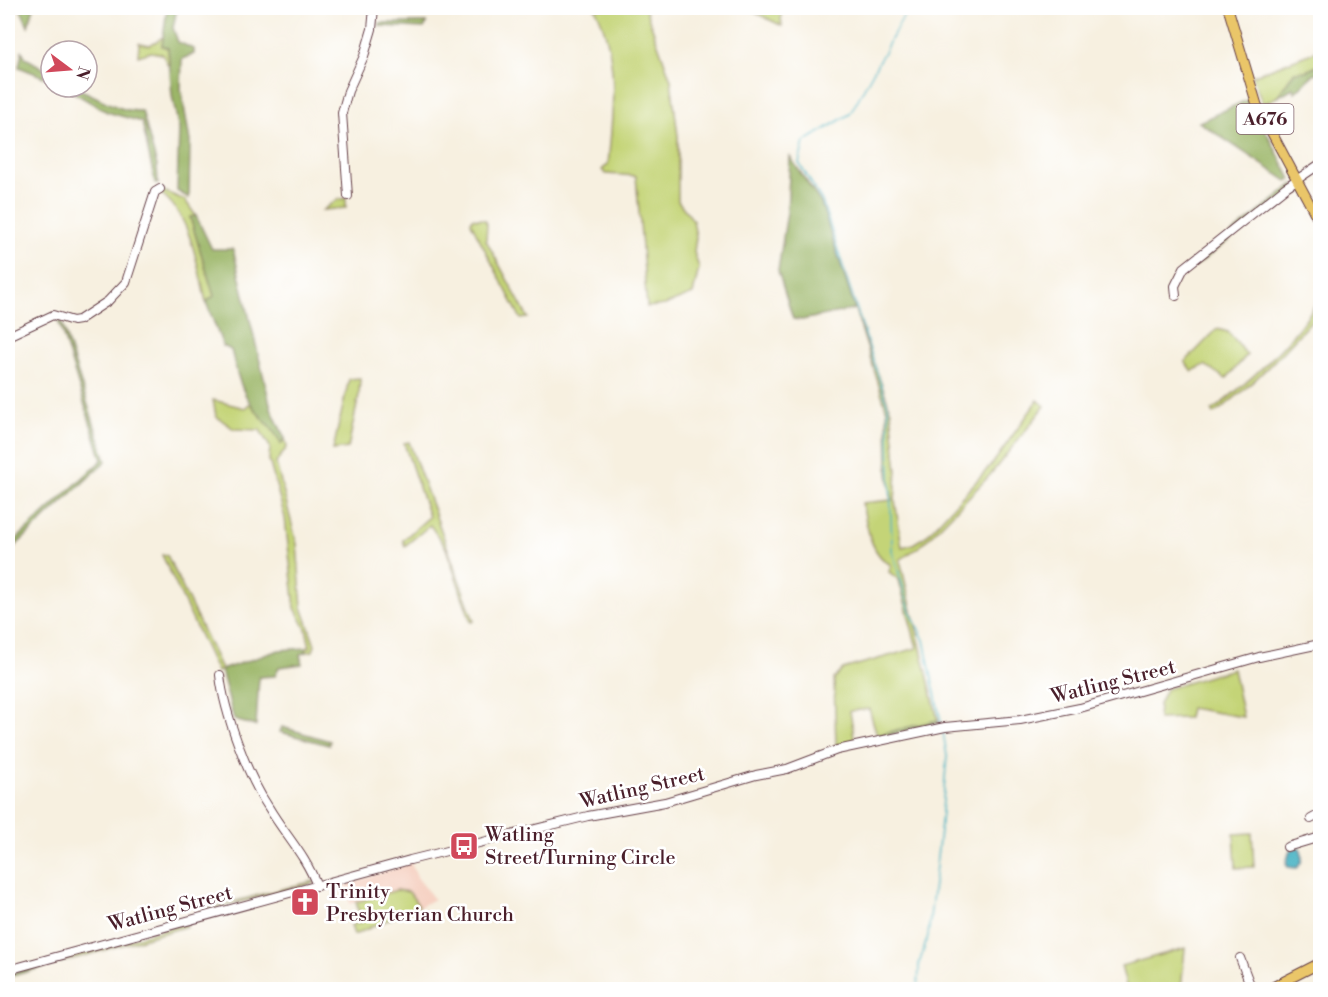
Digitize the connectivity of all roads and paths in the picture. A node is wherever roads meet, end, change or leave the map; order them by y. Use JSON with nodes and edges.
{"nodes":[{"id":1,"x":374,"y":8,"type":"edge"},
{"id":2,"x":1228,"y":8,"type":"edge"},
{"id":3,"x":1320,"y":164,"type":"edge"},
{"id":4,"x":1298,"y":178,"type":"junction"},
{"id":5,"x":160,"y":189,"type":"dead end"},
{"id":6,"x":348,"y":196,"type":"dead end"},
{"id":7,"x":1320,"y":223,"type":"edge"},
{"id":8,"x":1176,"y":296,"type":"dead end"},
{"id":9,"x":8,"y":336,"type":"edge"},
{"id":10,"x":1320,"y":644,"type":"edge"},
{"id":11,"x":220,"y":675,"type":"dead end"},
{"id":12,"x":1320,"y":814,"type":"edge"},
{"id":13,"x":1311,"y":819,"type":"dead end"},
{"id":14,"x":1320,"y":833,"type":"edge"},
{"id":15,"x":1287,"y":848,"type":"dead end"},
{"id":16,"x":317,"y":886,"type":"junction"},
{"id":17,"x":1240,"y":958,"type":"dead end"},
{"id":18,"x":1320,"y":963,"type":"edge"},
{"id":19,"x":8,"y":970,"type":"edge"},
{"id":20,"x":1252,"y":990,"type":"edge"},
{"id":21,"x":1268,"y":990,"type":"edge"}],
"edges":[{"from":1,"to":6,"type":"street"},
{"from":2,"to":4,"type":"main road","number":"A676"},
{"from":3,"to":4,"type":"street"},
{"from":4,"to":7,"type":"main road","number":"A676"},
{"from":4,"to":8,"type":"street"},
{"from":5,"to":9,"type":"street"},
{"from":10,"to":16,"type":"street","name":"Watling Street"},
{"from":11,"to":16,"type":"street"},
{"from":12,"to":13,"type":"street"},
{"from":14,"to":15,"type":"street"},
{"from":16,"to":19,"type":"street","name":"Watling Street"},
{"from":17,"to":20,"type":"street"},
{"from":18,"to":21,"type":"main road"}]}
